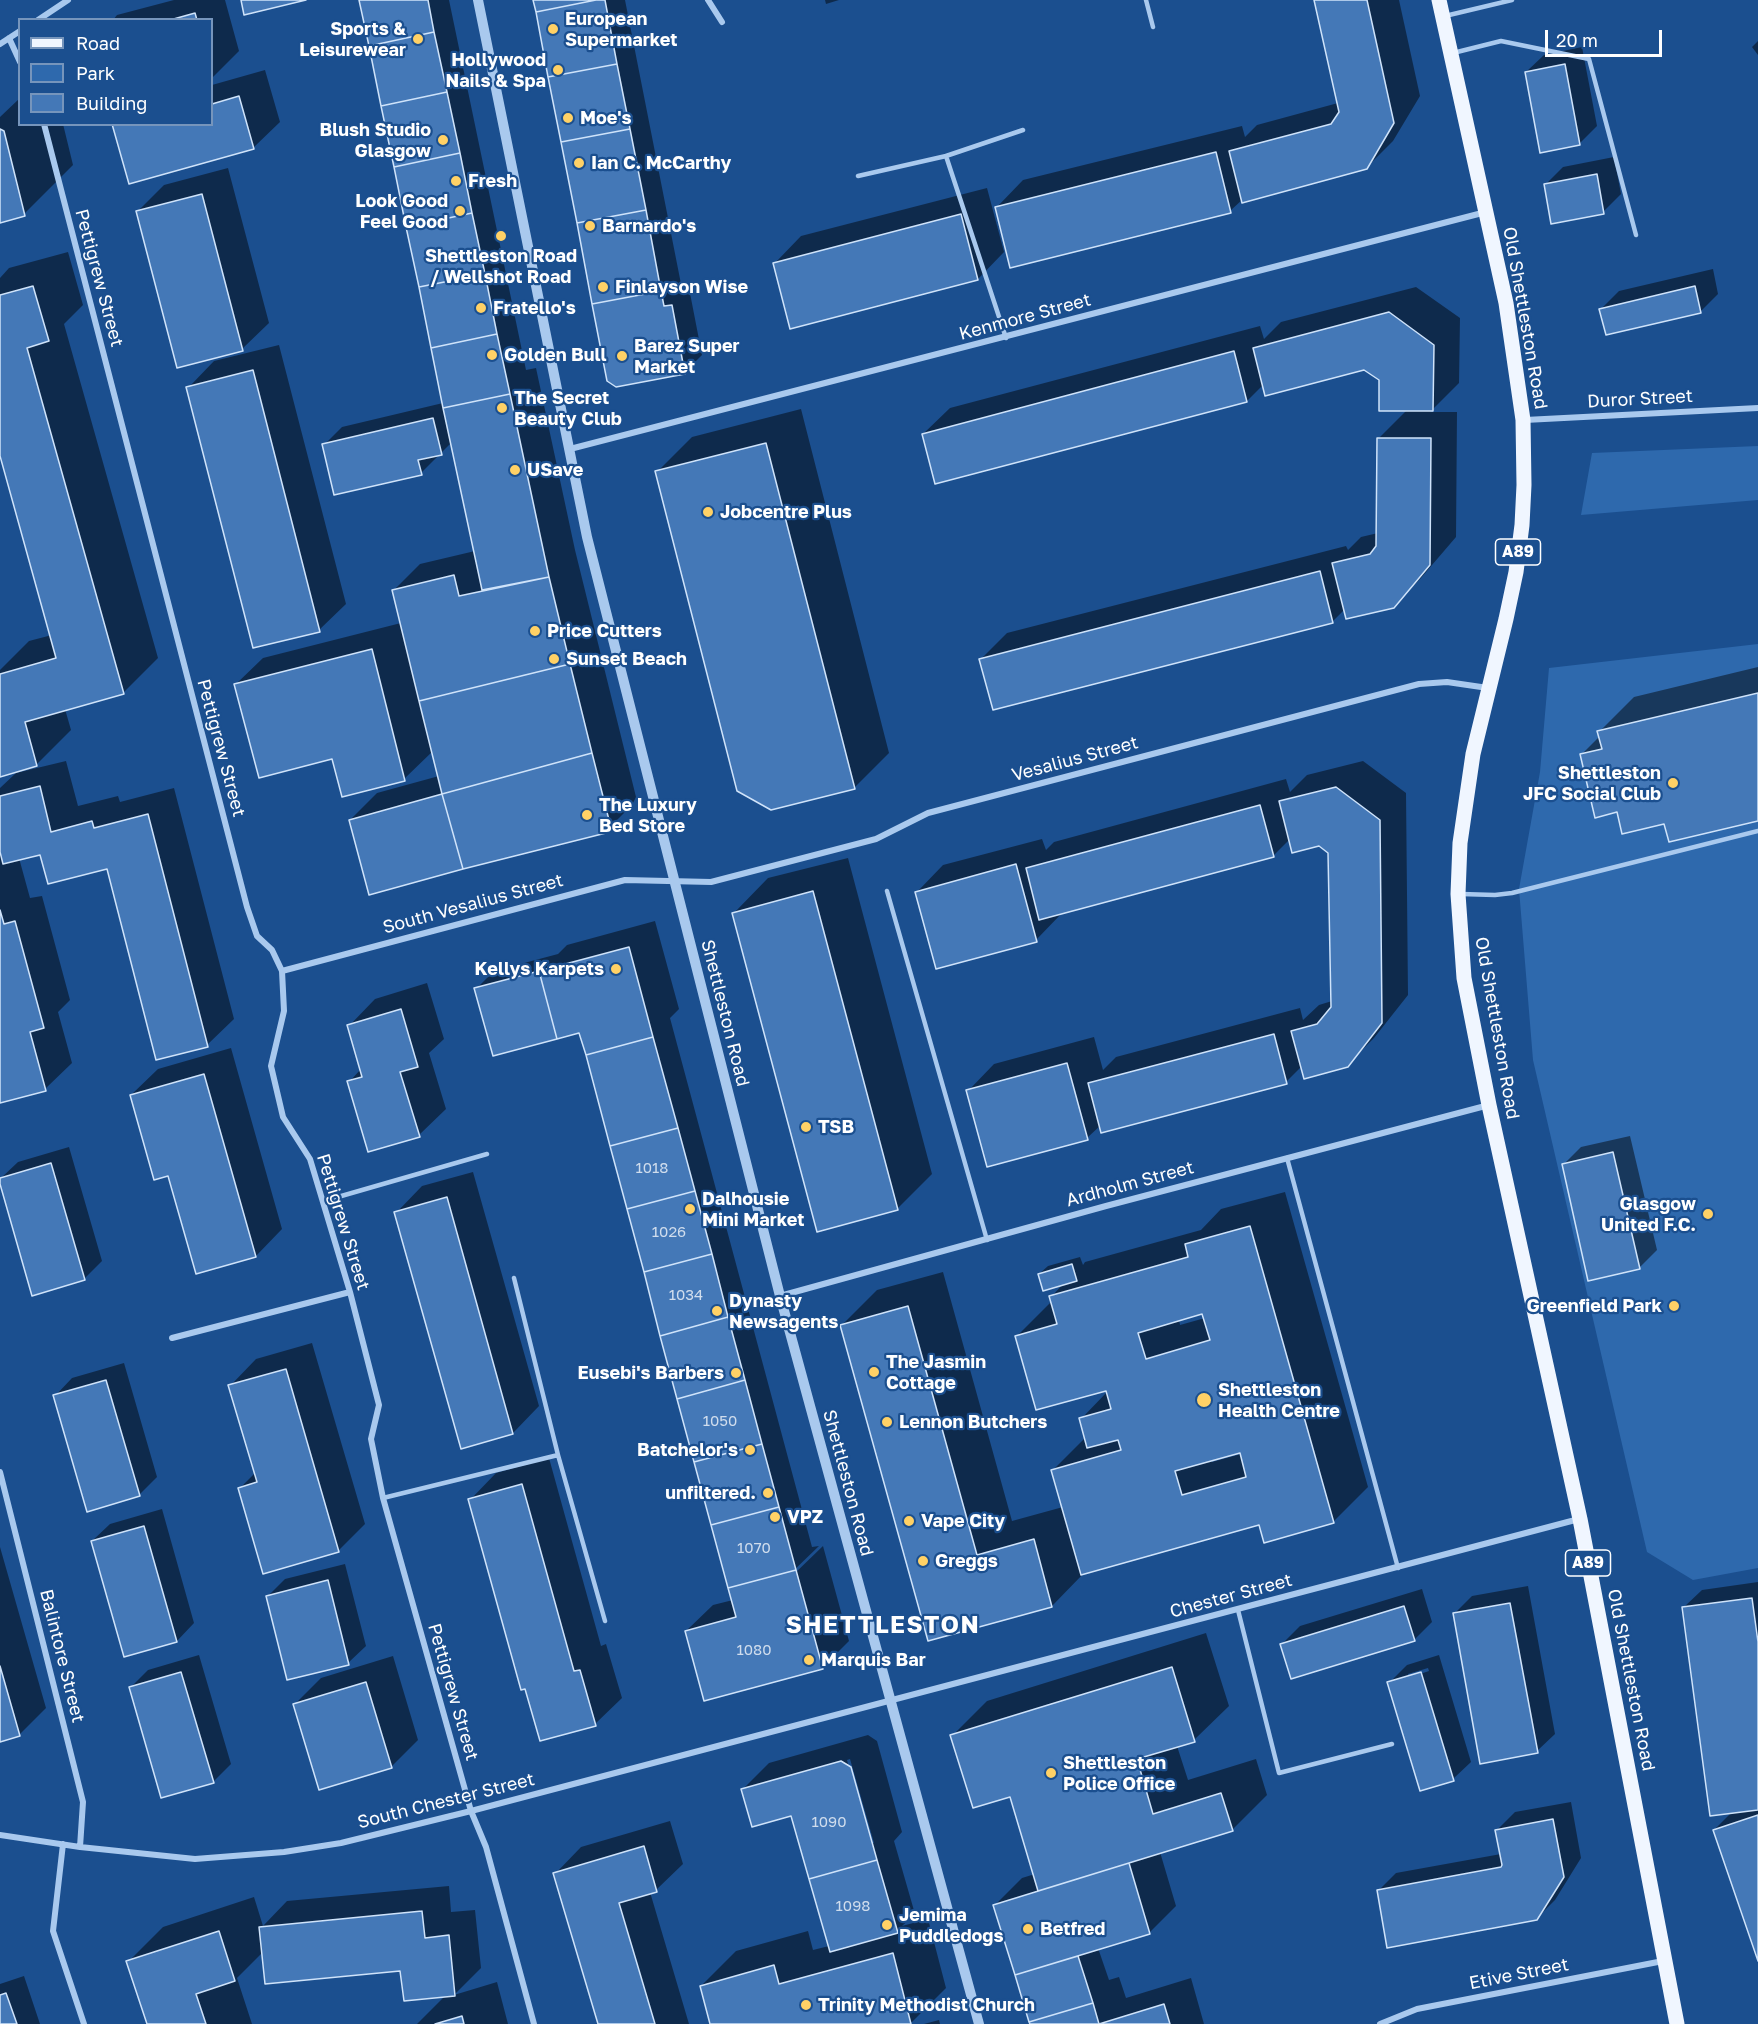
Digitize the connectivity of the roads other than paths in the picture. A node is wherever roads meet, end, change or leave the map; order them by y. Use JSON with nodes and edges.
{"nodes":[{"id":1,"x":68,"y":0,"type":"edge"},
{"id":2,"x":478,"y":0,"type":"edge"},
{"id":3,"x":708,"y":0,"type":"edge"},
{"id":4,"x":1146,"y":0,"type":"edge"},
{"id":5,"x":1439,"y":0,"type":"edge"},
{"id":6,"x":1512,"y":0,"type":"edge"},
{"id":7,"x":1442,"y":17,"type":"junction"},
{"id":8,"x":41,"y":18,"type":"edge"},
{"id":9,"x":722,"y":22,"type":"dead end"},
{"id":10,"x":1154,"y":27,"type":"dead end"},
{"id":11,"x":18,"y":32,"type":"edge"},
{"id":12,"x":9,"y":38,"type":"junction"},
{"id":13,"x":0,"y":44,"type":"edge"},
{"id":14,"x":1451,"y":53,"type":"junction"},
{"id":15,"x":18,"y":58,"type":"edge"},
{"id":16,"x":45,"y":126,"type":"edge"},
{"id":17,"x":1023,"y":130,"type":"dead end"},
{"id":18,"x":946,"y":156,"type":"junction"},
{"id":19,"x":858,"y":176,"type":"dead end"},
{"id":20,"x":1486,"y":212,"type":"junction"},
{"id":21,"x":1636,"y":235,"type":"dead end"},
{"id":22,"x":1006,"y":338,"type":"junction"},
{"id":23,"x":1758,"y":408,"type":"edge"},
{"id":24,"x":1523,"y":420,"type":"junction"},
{"id":25,"x":570,"y":449,"type":"junction"},
{"id":26,"x":1489,"y":689,"type":"junction"},
{"id":27,"x":1758,"y":831,"type":"edge"},
{"id":28,"x":674,"y":880,"type":"junction"},
{"id":29,"x":886,"y":891,"type":"dead end"},
{"id":30,"x":1458,"y":894,"type":"junction"},
{"id":31,"x":282,"y":971,"type":"junction"},
{"id":32,"x":1489,"y":1105,"type":"junction"},
{"id":33,"x":487,"y":1154,"type":"dead end"},
{"id":34,"x":1287,"y":1158,"type":"junction"},
{"id":35,"x":324,"y":1201,"type":"junction"},
{"id":36,"x":987,"y":1240,"type":"junction"},
{"id":37,"x":513,"y":1278,"type":"dead end"},
{"id":38,"x":350,"y":1292,"type":"junction"},
{"id":39,"x":780,"y":1296,"type":"junction"},
{"id":40,"x":172,"y":1338,"type":"dead end"},
{"id":41,"x":558,"y":1455,"type":"junction"},
{"id":42,"x":0,"y":1473,"type":"edge"},
{"id":43,"x":383,"y":1498,"type":"junction"},
{"id":44,"x":1580,"y":1519,"type":"junction"},
{"id":45,"x":1398,"y":1568,"type":"junction"},
{"id":46,"x":1238,"y":1610,"type":"junction"},
{"id":47,"x":605,"y":1622,"type":"dead end"},
{"id":48,"x":890,"y":1700,"type":"junction"},
{"id":49,"x":1392,"y":1744,"type":"dead end"},
{"id":50,"x":471,"y":1811,"type":"junction"},
{"id":51,"x":0,"y":1835,"type":"edge"},
{"id":52,"x":63,"y":1844,"type":"junction"},
{"id":53,"x":80,"y":1847,"type":"junction"},
{"id":54,"x":1665,"y":1961,"type":"junction"},
{"id":55,"x":84,"y":2024,"type":"edge"},
{"id":56,"x":534,"y":2024,"type":"edge"},
{"id":57,"x":979,"y":2024,"type":"edge"},
{"id":58,"x":1380,"y":2024,"type":"edge"},
{"id":59,"x":1677,"y":2024,"type":"edge"}],
"edges":[{"from":1,"to":8,"type":"street"},
{"from":2,"to":25,"type":"street","name":"Shettleston Road"},
{"from":3,"to":9,"type":"street"},
{"from":4,"to":10,"type":"lane"},
{"from":5,"to":7,"type":"main road","name":"Old Shettleston Road","number":"A89"},
{"from":6,"to":7,"type":"lane"},
{"from":7,"to":14,"type":"main road","name":"Old Shettleston Road","number":"A89"},
{"from":11,"to":12,"type":"street"},
{"from":12,"to":13,"type":"street"},
{"from":12,"to":15,"type":"street"},
{"from":14,"to":20,"type":"main road","name":"Old Shettleston Road","number":"A89"},
{"from":14,"to":21,"type":"lane"},
{"from":16,"to":31,"type":"street","name":"Pettigrew Street"},
{"from":17,"to":18,"type":"lane"},
{"from":18,"to":19,"type":"lane"},
{"from":18,"to":22,"type":"lane"},
{"from":20,"to":22,"type":"street","name":"Kenmore Street"},
{"from":20,"to":24,"type":"main road","name":"Old Shettleston Road","number":"A89"},
{"from":22,"to":25,"type":"street","name":"Kenmore Street"},
{"from":23,"to":24,"type":"street","name":"Duror Street"},
{"from":24,"to":26,"type":"main road","name":"Old Shettleston Road","number":"A89"},
{"from":25,"to":28,"type":"street","name":"Shettleston Road"},
{"from":26,"to":28,"type":"street","name":"Vesalius Street"},
{"from":26,"to":30,"type":"main road","name":"Old Shettleston Road","number":"A89"},
{"from":27,"to":30,"type":"lane"},
{"from":28,"to":31,"type":"street","name":"South Vesalius Street"},
{"from":28,"to":39,"type":"street","name":"Shettleston Road"},
{"from":29,"to":36,"type":"lane"},
{"from":30,"to":32,"type":"main road","name":"Old Shettleston Road","number":"A89"},
{"from":31,"to":35,"type":"street","name":"Pettigrew Street"},
{"from":32,"to":34,"type":"street","name":"Ardholm Street"},
{"from":32,"to":44,"type":"main road","name":"Old Shettleston Road","number":"A89"},
{"from":33,"to":35,"type":"lane"},
{"from":34,"to":36,"type":"street","name":"Ardholm Street"},
{"from":34,"to":45,"type":"lane"},
{"from":35,"to":38,"type":"street","name":"Pettigrew Street"},
{"from":36,"to":39,"type":"street","name":"Ardholm Street"},
{"from":37,"to":41,"type":"lane"},
{"from":38,"to":40,"type":"street"},
{"from":38,"to":43,"type":"street","name":"Pettigrew Street"},
{"from":39,"to":48,"type":"street","name":"Shettleston Road"},
{"from":41,"to":43,"type":"lane"},
{"from":41,"to":47,"type":"lane"},
{"from":42,"to":53,"type":"street","name":"Balintore Street"},
{"from":43,"to":50,"type":"street","name":"Pettigrew Street"},
{"from":44,"to":45,"type":"street","name":"Chester Street"},
{"from":44,"to":54,"type":"main road","name":"Old Shettleston Road","number":"A89"},
{"from":45,"to":46,"type":"street","name":"Chester Street"},
{"from":46,"to":48,"type":"street","name":"Chester Street"},
{"from":46,"to":49,"type":"lane"},
{"from":48,"to":50,"type":"street","name":"South Chester Street"},
{"from":48,"to":57,"type":"street","name":"Shettleston Road"},
{"from":50,"to":53,"type":"street","name":"South Chester Street"},
{"from":50,"to":56,"type":"street","name":"Pettigrew Street"},
{"from":51,"to":52,"type":"street","name":"South Chester Street"},
{"from":52,"to":53,"type":"street","name":"South Chester Street"},
{"from":52,"to":55,"type":"street"},
{"from":54,"to":58,"type":"street","name":"Etive Street"},
{"from":54,"to":59,"type":"main road","name":"Old Shettleston Road","number":"A89"}]}
